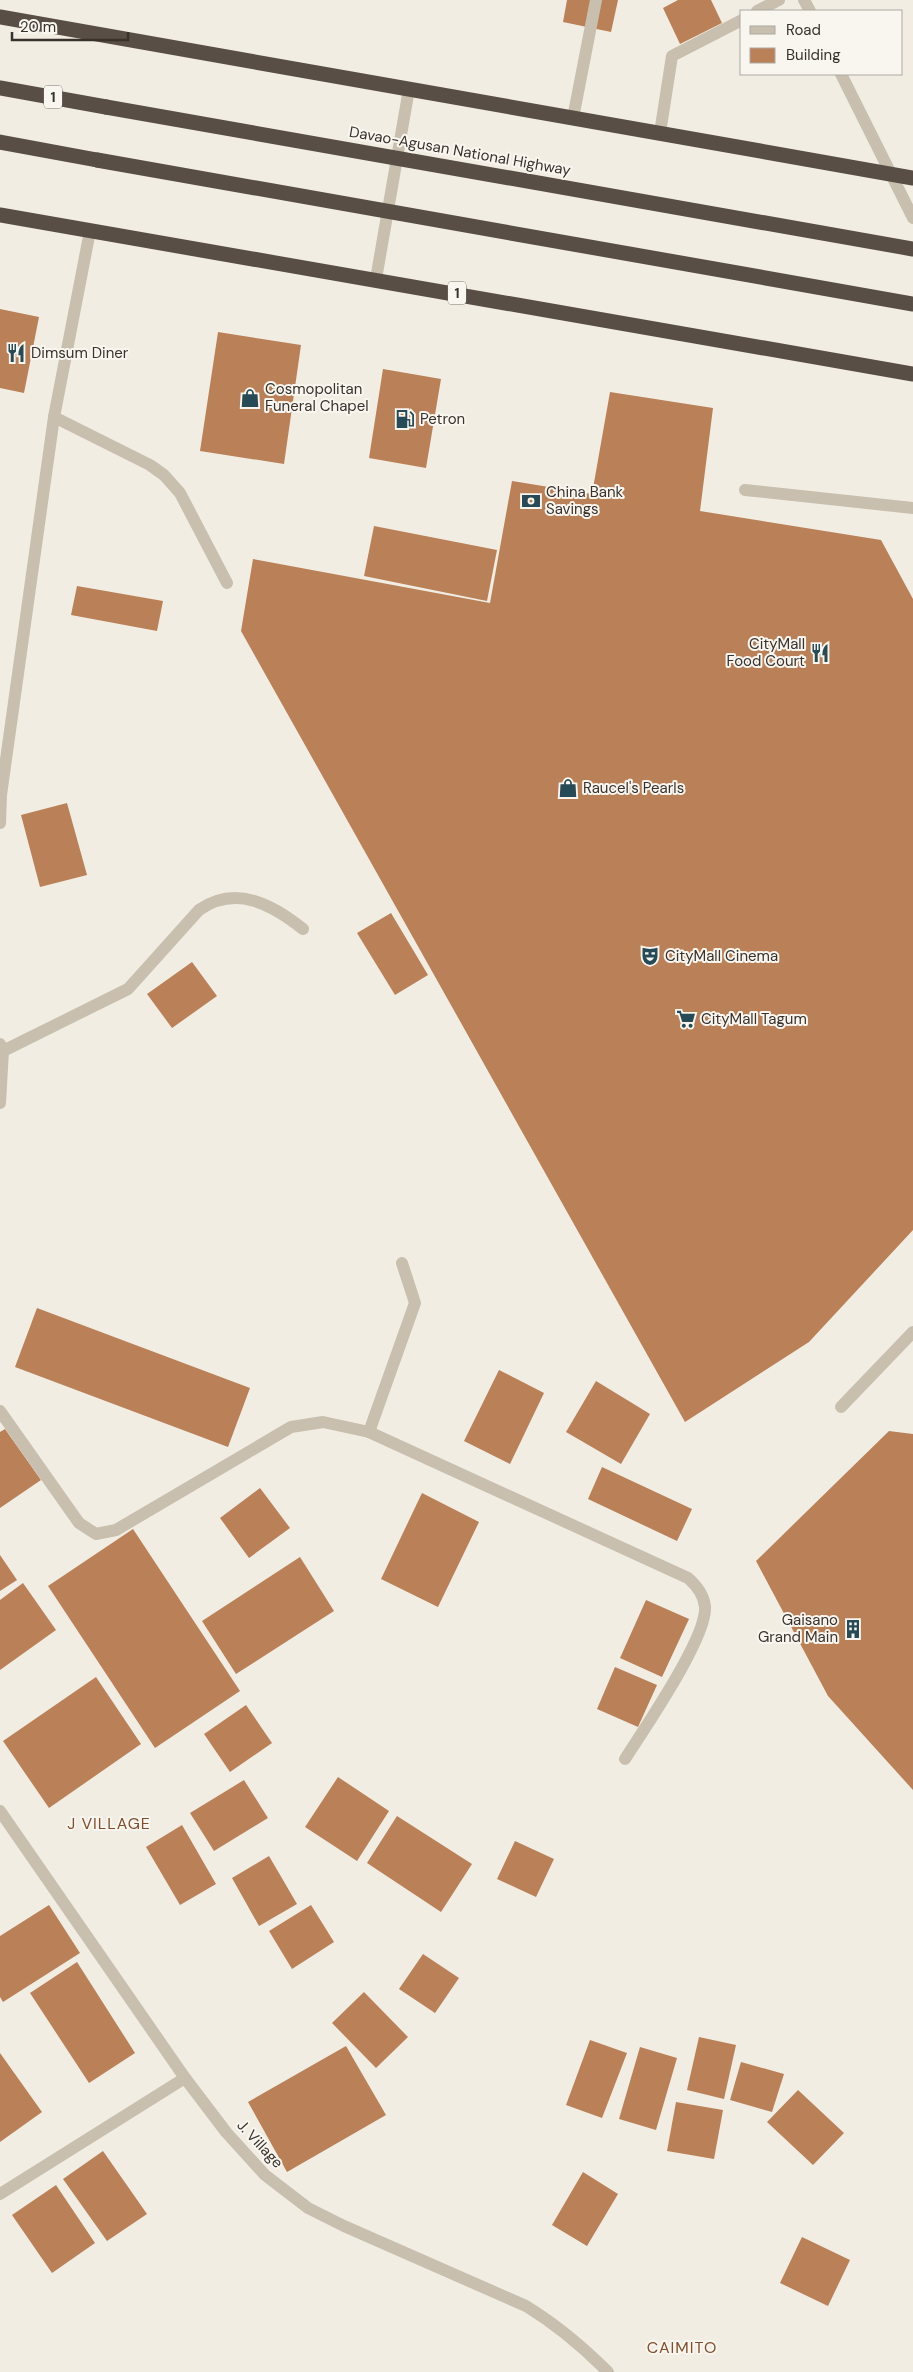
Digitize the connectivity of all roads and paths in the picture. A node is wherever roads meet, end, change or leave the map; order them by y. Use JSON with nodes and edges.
{"nodes":[{"id":1,"x":596,"y":0,"type":"edge"},
{"id":2,"x":778,"y":0,"type":"edge"},
{"id":3,"x":759,"y":10,"type":"edge"},
{"id":4,"x":0,"y":17,"type":"edge"},
{"id":5,"x":740,"y":21,"type":"edge"},
{"id":6,"x":842,"y":75,"type":"edge"},
{"id":7,"x":0,"y":88,"type":"edge"},
{"id":8,"x":408,"y":89,"type":"junction"},
{"id":9,"x":573,"y":118,"type":"junction"},
{"id":10,"x":660,"y":134,"type":"junction"},
{"id":11,"x":0,"y":142,"type":"edge"},
{"id":12,"x":892,"y":174,"type":"junction"},
{"id":13,"x":913,"y":178,"type":"edge"},
{"id":14,"x":0,"y":215,"type":"edge"},
{"id":15,"x":913,"y":218,"type":"edge"},
{"id":16,"x":90,"y":231,"type":"junction"},
{"id":17,"x":913,"y":249,"type":"edge"},
{"id":18,"x":376,"y":279,"type":"junction"},
{"id":19,"x":913,"y":304,"type":"edge"},
{"id":20,"x":913,"y":374,"type":"edge"},
{"id":21,"x":54,"y":417,"type":"junction"},
{"id":22,"x":745,"y":490,"type":"dead end"},
{"id":23,"x":913,"y":508,"type":"edge"},
{"id":24,"x":227,"y":584,"type":"dead end"},
{"id":25,"x":0,"y":823,"type":"edge"},
{"id":26,"x":303,"y":929,"type":"dead end"},
{"id":27,"x":2,"y":1048,"type":"edge"},
{"id":28,"x":0,"y":1103,"type":"edge"},
{"id":29,"x":402,"y":1263,"type":"dead end"},
{"id":30,"x":913,"y":1332,"type":"edge"},
{"id":31,"x":841,"y":1407,"type":"dead end"},
{"id":32,"x":0,"y":1411,"type":"edge"},
{"id":33,"x":369,"y":1432,"type":"junction"},
{"id":34,"x":625,"y":1759,"type":"dead end"},
{"id":35,"x":0,"y":1811,"type":"edge"},
{"id":36,"x":185,"y":2078,"type":"junction"},
{"id":37,"x":0,"y":2194,"type":"edge"},
{"id":38,"x":608,"y":2372,"type":"edge"}],
"edges":[{"from":1,"to":9,"type":"street"},
{"from":2,"to":3,"type":"street"},
{"from":4,"to":8,"type":"highway"},
{"from":5,"to":10,"type":"street"},
{"from":6,"to":12,"type":"street"},
{"from":7,"to":17,"type":"highway","name":"Davao-Agusan National Highway","number":"1","bridge":true},
{"from":8,"to":9,"type":"highway"},
{"from":8,"to":18,"type":"street"},
{"from":9,"to":10,"type":"highway"},
{"from":10,"to":12,"type":"highway"},
{"from":11,"to":19,"type":"highway","bridge":true},
{"from":12,"to":13,"type":"highway"},
{"from":12,"to":15,"type":"street"},
{"from":14,"to":16,"type":"highway","number":"1"},
{"from":16,"to":18,"type":"highway","number":"1"},
{"from":16,"to":21,"type":"street"},
{"from":18,"to":20,"type":"highway","number":"1"},
{"from":21,"to":24,"type":"street"},
{"from":21,"to":25,"type":"street"},
{"from":22,"to":23,"type":"street"},
{"from":26,"to":27,"type":"street"},
{"from":27,"to":28,"type":"street"},
{"from":29,"to":33,"type":"street"},
{"from":30,"to":31,"type":"street"},
{"from":32,"to":33,"type":"street"},
{"from":33,"to":34,"type":"street"},
{"from":35,"to":36,"type":"street","name":"J. Village"},
{"from":36,"to":37,"type":"street"},
{"from":36,"to":38,"type":"street","name":"J. Village"}]}
